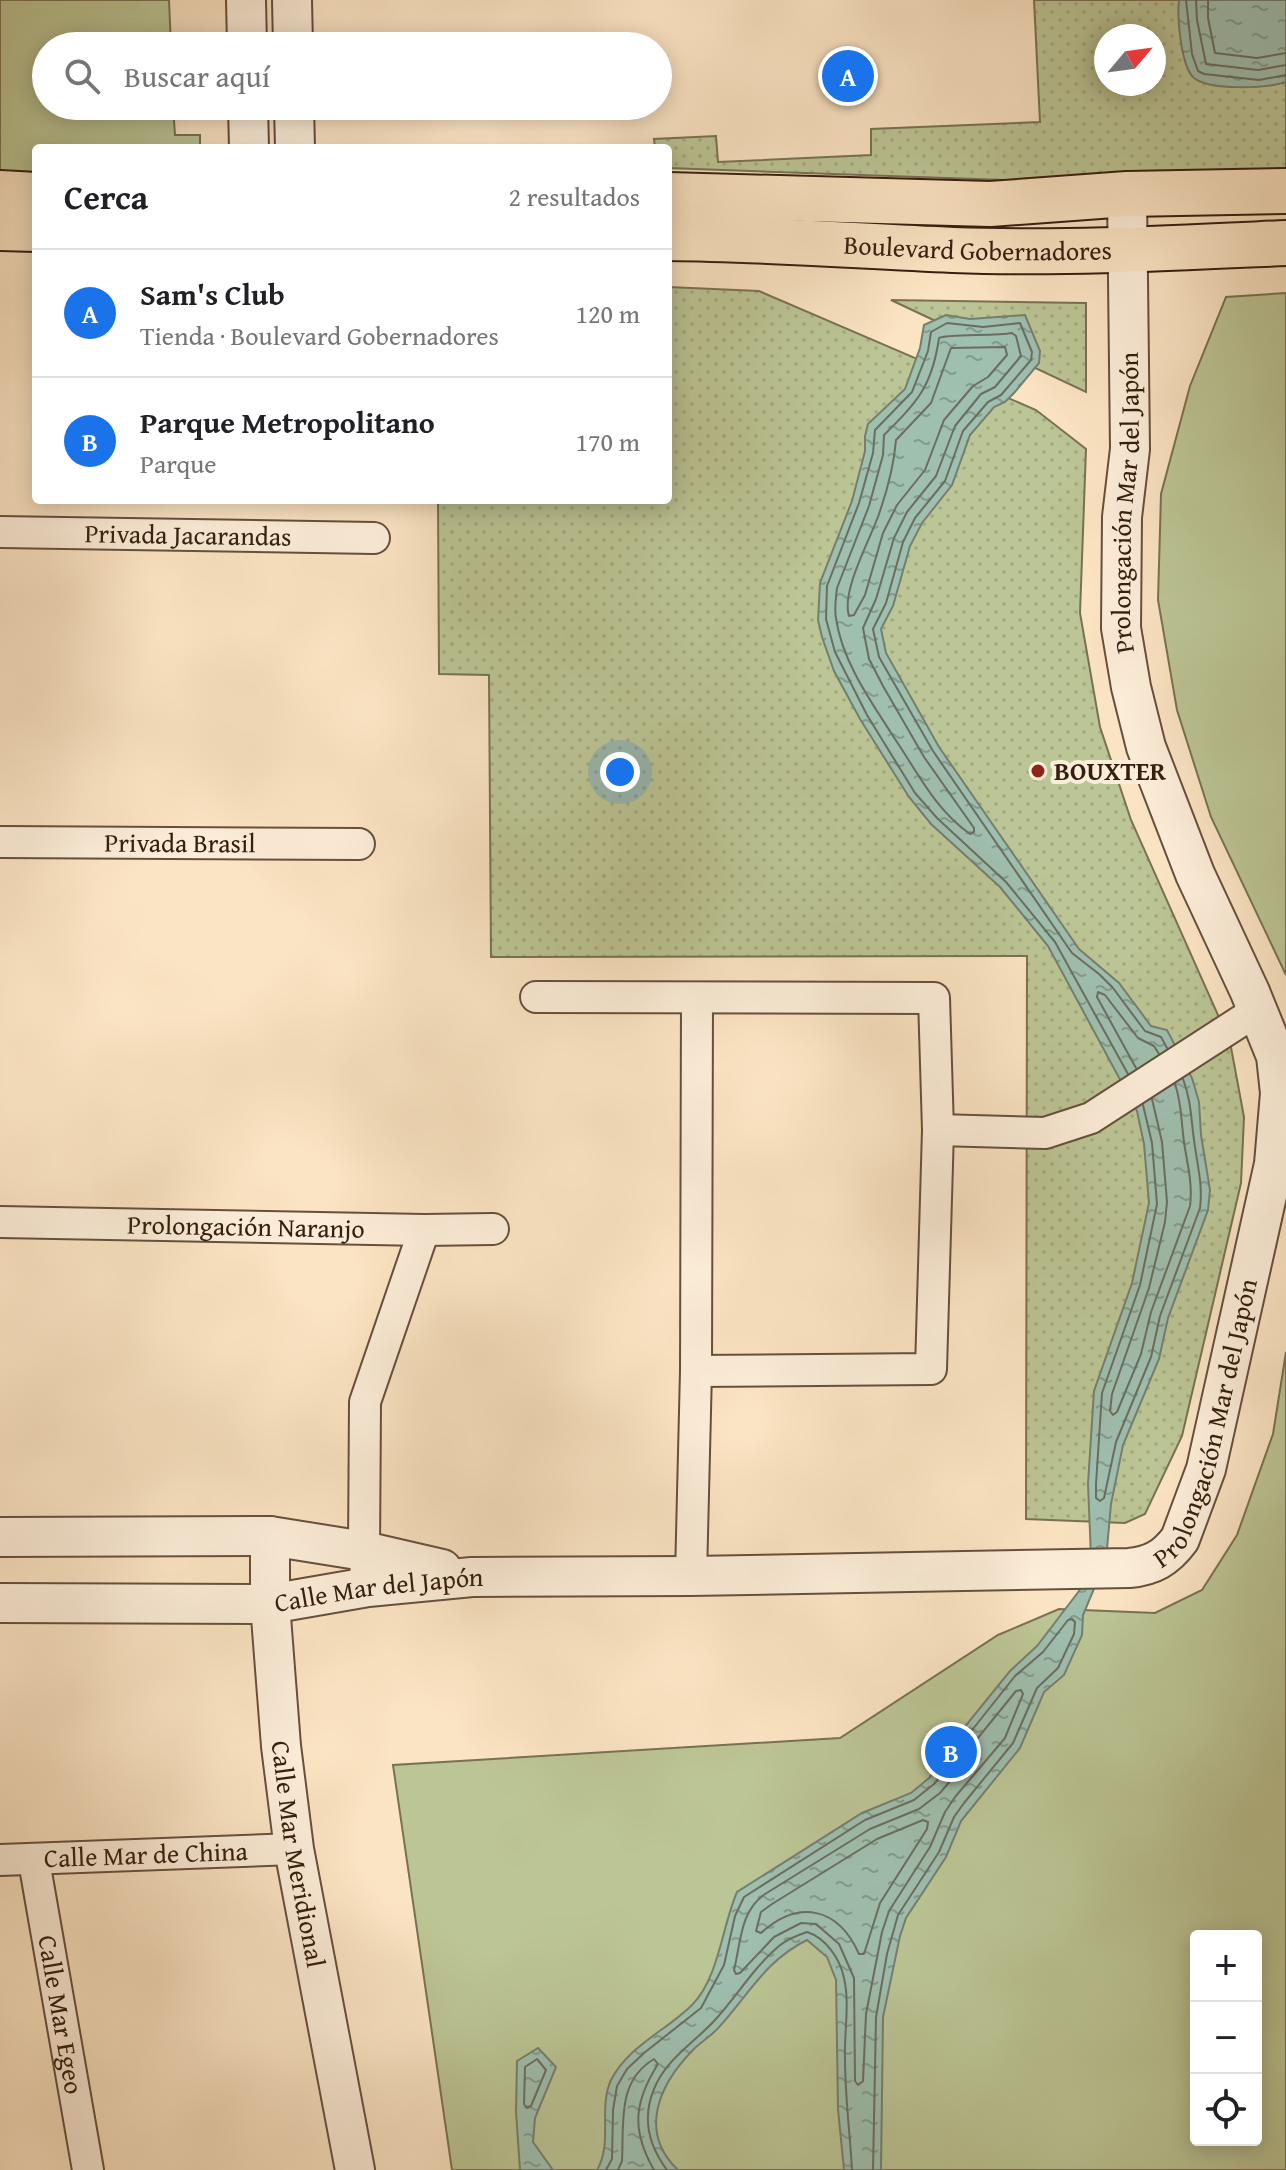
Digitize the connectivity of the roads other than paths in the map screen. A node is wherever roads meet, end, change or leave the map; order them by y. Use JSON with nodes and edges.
{"nodes":[{"id":1,"x":246,"y":0,"type":"edge"},
{"id":2,"x":292,"y":0,"type":"edge"},
{"id":3,"x":247,"y":32,"type":"edge"},
{"id":4,"x":293,"y":32,"type":"edge"},
{"id":5,"x":248,"y":120,"type":"edge"},
{"id":6,"x":294,"y":120,"type":"edge"},
{"id":7,"x":249,"y":144,"type":"edge"},
{"id":8,"x":295,"y":144,"type":"edge"},
{"id":9,"x":1286,"y":191,"type":"edge"},
{"id":10,"x":0,"y":193,"type":"edge"},
{"id":11,"x":1127,"y":194,"type":"junction"},
{"id":12,"x":32,"y":195,"type":"edge"},
{"id":13,"x":672,"y":195,"type":"edge"},
{"id":14,"x":0,"y":228,"type":"edge"},
{"id":15,"x":32,"y":229,"type":"edge"},
{"id":16,"x":672,"y":238,"type":"edge"},
{"id":17,"x":1286,"y":243,"type":"edge"},
{"id":18,"x":1128,"y":251,"type":"junction"},
{"id":19,"x":0,"y":532,"type":"edge"},
{"id":20,"x":374,"y":538,"type":"dead end"},
{"id":21,"x":0,"y":842,"type":"edge"},
{"id":22,"x":359,"y":844,"type":"dead end"},
{"id":23,"x":536,"y":997,"type":"dead end"},
{"id":24,"x":697,"y":998,"type":"junction"},
{"id":25,"x":1258,"y":1010,"type":"junction"},
{"id":26,"x":938,"y":1130,"type":"junction"},
{"id":27,"x":0,"y":1222,"type":"edge"},
{"id":28,"x":493,"y":1229,"type":"dead end"},
{"id":29,"x":424,"y":1230,"type":"junction"},
{"id":30,"x":696,"y":1371,"type":"junction"},
{"id":31,"x":270,"y":1536,"type":"junction"},
{"id":32,"x":0,"y":1537,"type":"edge"},
{"id":33,"x":366,"y":1569,"type":"junction"},
{"id":34,"x":691,"y":1576,"type":"junction"},
{"id":35,"x":472,"y":1577,"type":"joint"},
{"id":36,"x":0,"y":1603,"type":"edge"},
{"id":37,"x":270,"y":1604,"type":"junction"},
{"id":38,"x":294,"y":1849,"type":"junction"},
{"id":39,"x":0,"y":1860,"type":"edge"},
{"id":40,"x":34,"y":1861,"type":"junction"},
{"id":41,"x":88,"y":2170,"type":"edge"},
{"id":42,"x":355,"y":2170,"type":"edge"}],
"edges":[{"from":1,"to":3,"type":"street"},
{"from":2,"to":4,"type":"street"},
{"from":5,"to":7,"type":"street"},
{"from":6,"to":8,"type":"street"},
{"from":9,"to":11,"type":"main road","name":"Boulevard Gobernadores"},
{"from":10,"to":12,"type":"main road"},
{"from":11,"to":13,"type":"main road","name":"Boulevard Gobernadores"},
{"from":11,"to":18,"type":"street","name":"Prolongación Mar del Japón"},
{"from":14,"to":15,"type":"main road"},
{"from":16,"to":18,"type":"main road","name":"Boulevard Gobernadores"},
{"from":17,"to":18,"type":"main road","name":"Boulevard Gobernadores"},
{"from":18,"to":25,"type":"street","name":"Prolongación Mar del Japón"},
{"from":19,"to":20,"type":"street","name":"Privada Jacarandas"},
{"from":21,"to":22,"type":"street","name":"Privada Brasil"},
{"from":23,"to":24,"type":"street"},
{"from":24,"to":26,"type":"street"},
{"from":24,"to":30,"type":"street"},
{"from":25,"to":26,"type":"street"},
{"from":25,"to":34,"type":"street","name":"Prolongación Mar del Japón"},
{"from":26,"to":30,"type":"street"},
{"from":27,"to":29,"type":"street","name":"Prolongación Naranjo"},
{"from":28,"to":29,"type":"street","name":"Prolongación Naranjo"},
{"from":29,"to":33,"type":"street"},
{"from":30,"to":34,"type":"street"},
{"from":31,"to":32,"type":"street","name":"Calle Mar del Japón"},
{"from":31,"to":33,"type":"street","name":"Calle Mar del Japón"},
{"from":31,"to":37,"type":"street","name":"Calle Mar Meridional"},
{"from":33,"to":35,"type":"street","name":"Calle Mar del Japón"},
{"from":33,"to":37,"type":"street","name":"Calle Mar del Japón"},
{"from":34,"to":35,"type":"street","name":"Prolongación Mar del Japón"},
{"from":36,"to":37,"type":"street","name":"Calle Mar del Japón"},
{"from":37,"to":38,"type":"street","name":"Calle Mar Meridional"},
{"from":38,"to":40,"type":"street","name":"Calle Mar de China"},
{"from":38,"to":42,"type":"street","name":"Calle Mar Meridional"},
{"from":39,"to":40,"type":"street","name":"Calle Mar de China"},
{"from":40,"to":41,"type":"street","name":"Calle Mar Egeo"}]}
